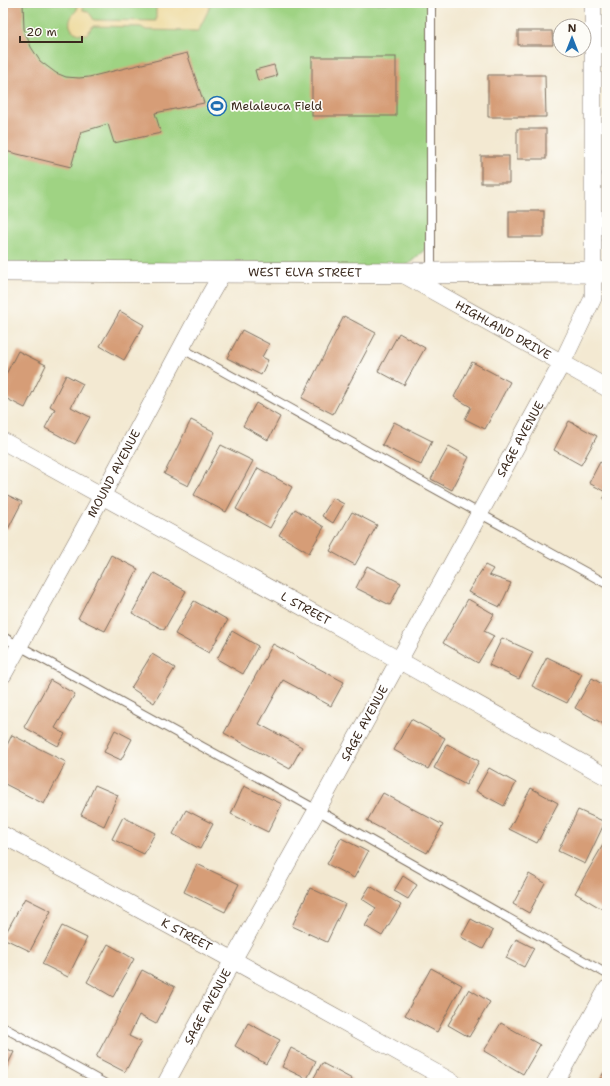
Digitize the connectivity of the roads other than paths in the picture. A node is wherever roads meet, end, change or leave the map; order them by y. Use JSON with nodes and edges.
{"nodes":[{"id":1,"x":431,"y":3,"type":"edge"},
{"id":2,"x":592,"y":3,"type":"edge"},
{"id":3,"x":3,"y":271,"type":"edge"},
{"id":4,"x":223,"y":272,"type":"junction"},
{"id":5,"x":400,"y":272,"type":"junction"},
{"id":6,"x":600,"y":272,"type":"edge"},
{"id":7,"x":431,"y":273,"type":"junction"},
{"id":8,"x":181,"y":348,"type":"junction"},
{"id":9,"x":562,"y":363,"type":"junction"},
{"id":10,"x":607,"y":388,"type":"edge"},
{"id":11,"x":3,"y":441,"type":"edge"},
{"id":12,"x":102,"y":496,"type":"junction"},
{"id":13,"x":480,"y":513,"type":"junction"},
{"id":14,"x":607,"y":584,"type":"edge"},
{"id":15,"x":3,"y":637,"type":"edge"},
{"id":16,"x":20,"y":646,"type":"junction"},
{"id":17,"x":399,"y":660,"type":"junction"},
{"id":18,"x":3,"y":675,"type":"edge"},
{"id":19,"x":607,"y":777,"type":"edge"},
{"id":20,"x":317,"y":810,"type":"junction"},
{"id":21,"x":3,"y":835,"type":"edge"},
{"id":22,"x":233,"y":960,"type":"junction"},
{"id":23,"x":607,"y":974,"type":"edge"},
{"id":24,"x":607,"y":989,"type":"edge"},
{"id":25,"x":3,"y":1027,"type":"edge"},
{"id":26,"x":104,"y":1083,"type":"edge"},
{"id":27,"x":166,"y":1083,"type":"edge"},
{"id":28,"x":454,"y":1083,"type":"edge"},
{"id":29,"x":555,"y":1083,"type":"edge"}],
"edges":[{"from":1,"to":7,"type":"lane"},
{"from":2,"to":6,"type":"street","name":"SAGE AVENUE"},
{"from":3,"to":4,"type":"street","name":"WEST ELVA STREET"},
{"from":4,"to":5,"type":"street","name":"WEST ELVA STREET"},
{"from":4,"to":8,"type":"street","name":"MOUND AVENUE"},
{"from":5,"to":7,"type":"street","name":"WEST ELVA STREET"},
{"from":5,"to":9,"type":"street","name":"HIGHLAND DRIVE"},
{"from":6,"to":7,"type":"street","name":"WEST ELVA STREET"},
{"from":6,"to":9,"type":"street","name":"SAGE AVENUE"},
{"from":8,"to":12,"type":"street","name":"MOUND AVENUE"},
{"from":8,"to":13,"type":"lane"},
{"from":9,"to":10,"type":"street","name":"HIGHLAND DRIVE"},
{"from":9,"to":13,"type":"street","name":"SAGE AVENUE"},
{"from":11,"to":12,"type":"street","name":"L STREET"},
{"from":12,"to":16,"type":"street","name":"MOUND AVENUE"},
{"from":12,"to":17,"type":"street","name":"L STREET"},
{"from":13,"to":14,"type":"lane"},
{"from":13,"to":17,"type":"street","name":"SAGE AVENUE"},
{"from":15,"to":16,"type":"lane"},
{"from":16,"to":18,"type":"street","name":"MOUND AVENUE"},
{"from":16,"to":20,"type":"lane"},
{"from":17,"to":19,"type":"street","name":"L STREET"},
{"from":17,"to":20,"type":"street","name":"SAGE AVENUE"},
{"from":20,"to":22,"type":"street","name":"SAGE AVENUE"},
{"from":20,"to":23,"type":"lane"},
{"from":21,"to":22,"type":"street","name":"K STREET"},
{"from":22,"to":27,"type":"street","name":"SAGE AVENUE"},
{"from":22,"to":28,"type":"street","name":"K STREET"},
{"from":24,"to":29,"type":"street"},
{"from":25,"to":26,"type":"lane"}]}
